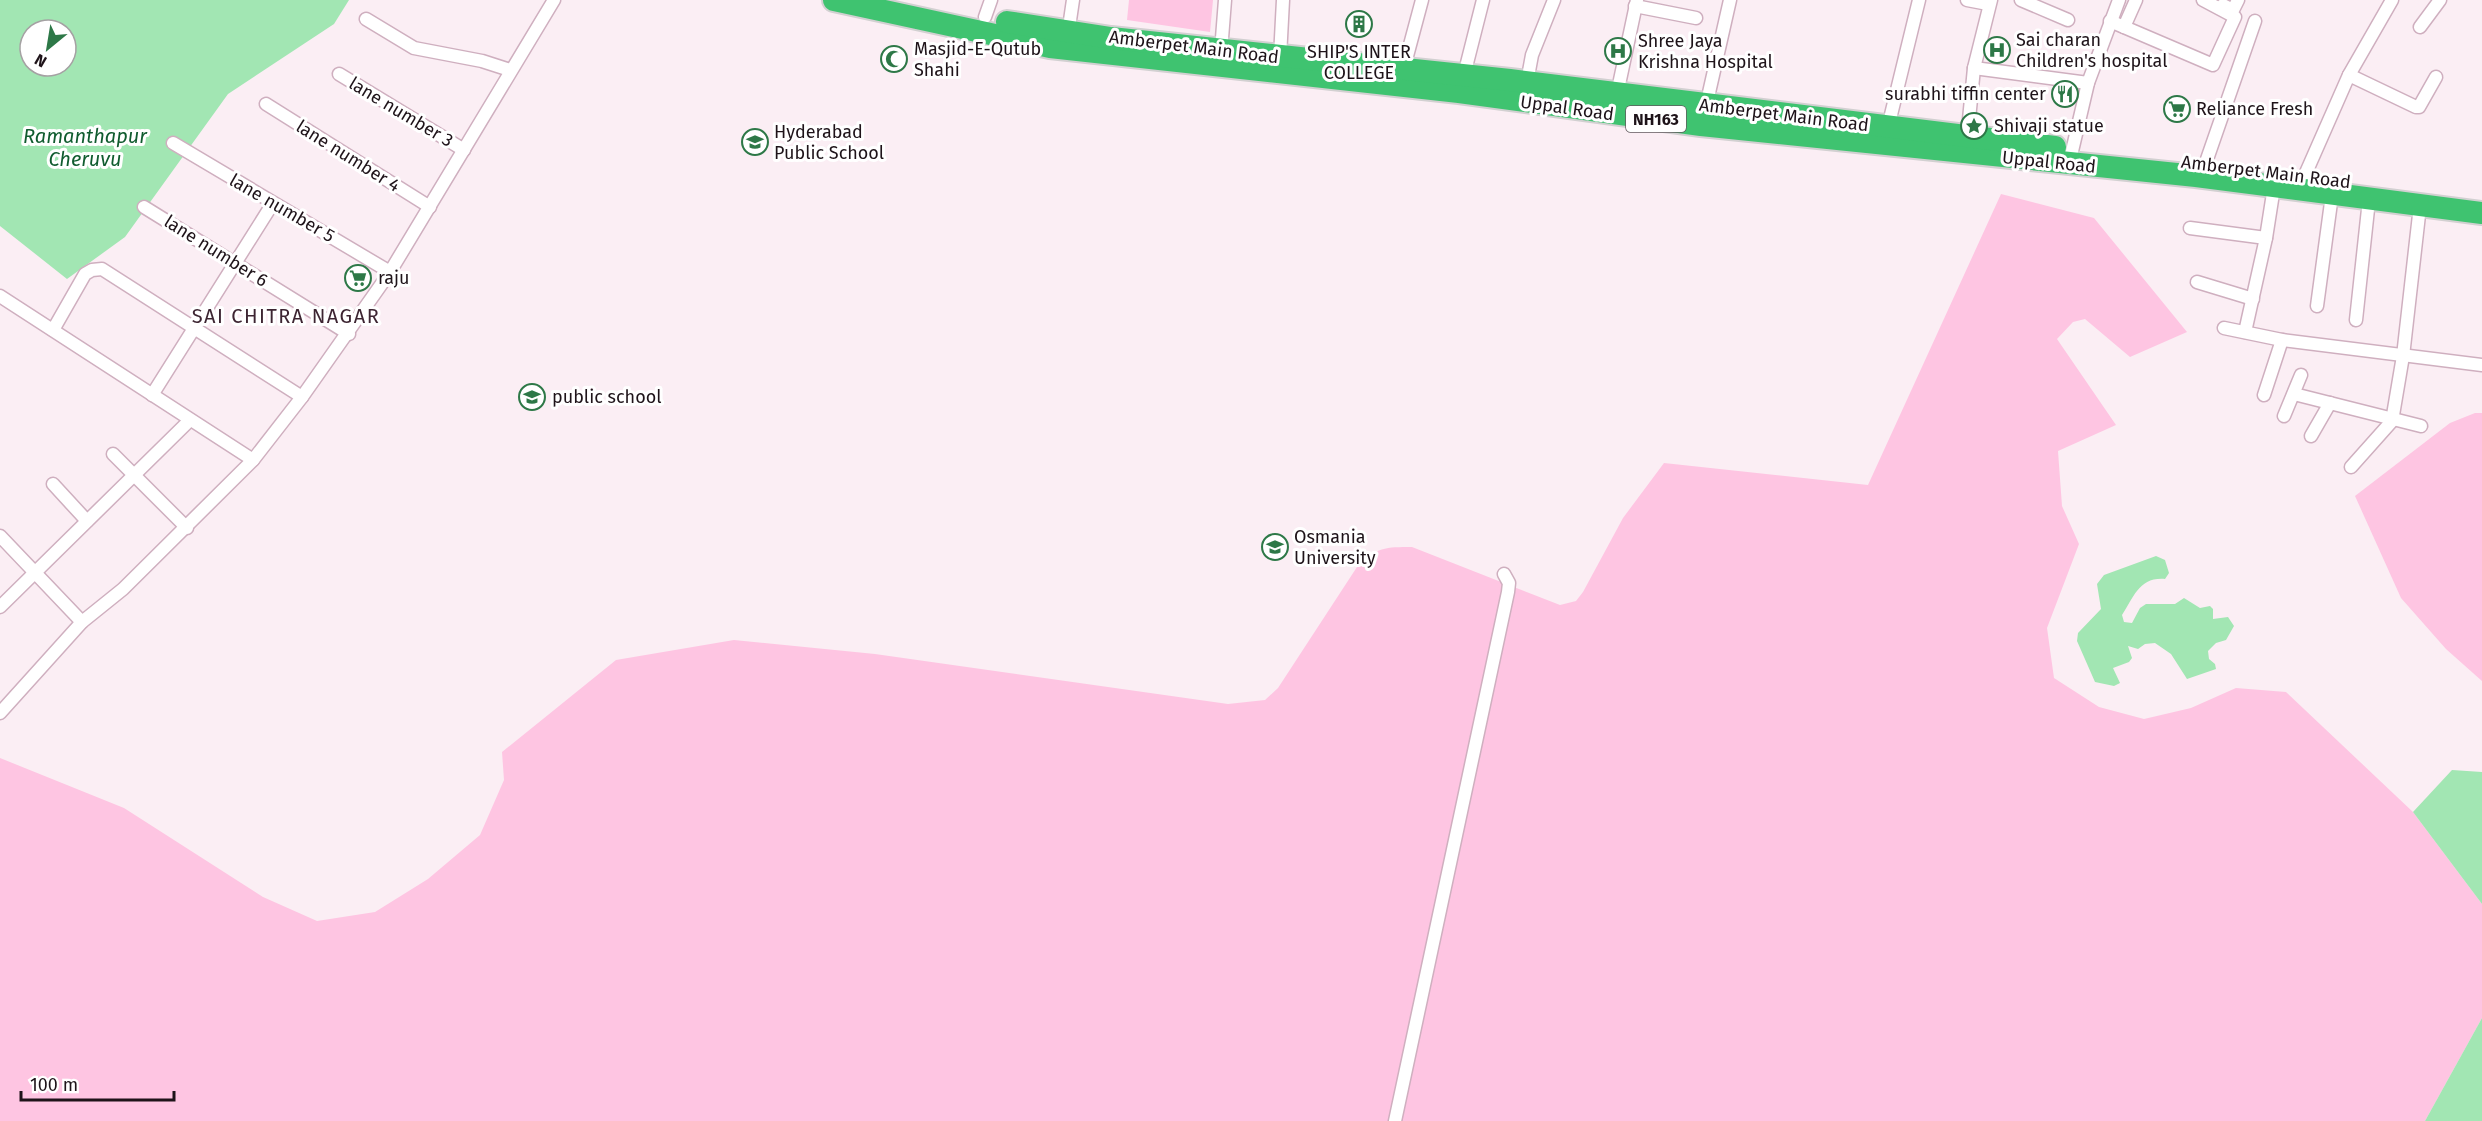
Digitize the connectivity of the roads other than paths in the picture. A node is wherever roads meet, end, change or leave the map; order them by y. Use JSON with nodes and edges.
{"nodes":[{"id":1,"x":554,"y":0,"type":"edge"},
{"id":2,"x":834,"y":0,"type":"edge"},
{"id":3,"x":908,"y":0,"type":"edge"},
{"id":4,"x":1073,"y":0,"type":"edge"},
{"id":5,"x":1225,"y":0,"type":"edge"},
{"id":6,"x":1283,"y":0,"type":"edge"},
{"id":7,"x":1422,"y":0,"type":"edge"},
{"id":8,"x":1483,"y":0,"type":"edge"},
{"id":9,"x":1554,"y":0,"type":"edge"},
{"id":10,"x":1730,"y":0,"type":"edge"},
{"id":11,"x":1919,"y":0,"type":"edge"},
{"id":12,"x":1967,"y":0,"type":"edge"},
{"id":13,"x":2021,"y":0,"type":"edge"},
{"id":14,"x":2119,"y":0,"type":"edge"},
{"id":15,"x":2136,"y":0,"type":"edge"},
{"id":16,"x":2203,"y":0,"type":"edge"},
{"id":17,"x":2214,"y":0,"type":"edge"},
{"id":18,"x":2238,"y":0,"type":"edge"},
{"id":19,"x":2392,"y":0,"type":"edge"},
{"id":20,"x":2440,"y":0,"type":"edge"},
{"id":21,"x":1989,"y":2,"type":"edge"},
{"id":22,"x":1636,"y":3,"type":"edge"},
{"id":23,"x":988,"y":8,"type":"edge"},
{"id":24,"x":1696,"y":18,"type":"dead end"},
{"id":25,"x":366,"y":19,"type":"dead end"},
{"id":26,"x":2068,"y":20,"type":"dead end"},
{"id":27,"x":2110,"y":21,"type":"junction"},
{"id":28,"x":2255,"y":21,"type":"dead end"},
{"id":29,"x":2124,"y":27,"type":"junction"},
{"id":30,"x":2420,"y":27,"type":"dead end"},
{"id":31,"x":1067,"y":40,"type":"junction"},
{"id":32,"x":1221,"y":51,"type":"junction"},
{"id":33,"x":1280,"y":57,"type":"junction"},
{"id":34,"x":1974,"y":68,"type":"junction"},
{"id":35,"x":510,"y":70,"type":"junction"},
{"id":36,"x":339,"y":74,"type":"dead end"},
{"id":37,"x":1464,"y":75,"type":"junction"},
{"id":38,"x":2349,"y":75,"type":"junction"},
{"id":39,"x":1402,"y":77,"type":"junction"},
{"id":40,"x":2436,"y":77,"type":"dead end"},
{"id":41,"x":1527,"y":82,"type":"junction"},
{"id":42,"x":2088,"y":83,"type":"junction"},
{"id":43,"x":1617,"y":94,"type":"junction"},
{"id":44,"x":266,"y":104,"type":"dead end"},
{"id":45,"x":1706,"y":106,"type":"junction"},
{"id":46,"x":1888,"y":127,"type":"junction"},
{"id":47,"x":173,"y":143,"type":"dead end"},
{"id":48,"x":1966,"y":145,"type":"junction"},
{"id":49,"x":464,"y":150,"type":"junction"},
{"id":50,"x":2070,"y":156,"type":"junction"},
{"id":51,"x":2205,"y":165,"type":"junction"},
{"id":52,"x":2304,"y":183,"type":"junction"},
{"id":53,"x":2274,"y":187,"type":"junction"},
{"id":54,"x":2332,"y":195,"type":"junction"},
{"id":55,"x":2482,"y":199,"type":"edge"},
{"id":56,"x":2369,"y":200,"type":"junction"},
{"id":57,"x":273,"y":203,"type":"junction"},
{"id":58,"x":2420,"y":206,"type":"junction"},
{"id":59,"x":144,"y":207,"type":"dead end"},
{"id":60,"x":430,"y":207,"type":"junction"},
{"id":61,"x":2482,"y":213,"type":"edge"},
{"id":62,"x":2190,"y":228,"type":"dead end"},
{"id":63,"x":2266,"y":238,"type":"junction"},
{"id":64,"x":236,"y":264,"type":"junction"},
{"id":65,"x":390,"y":272,"type":"junction"},
{"id":66,"x":2198,"y":282,"type":"dead end"},
{"id":67,"x":0,"y":296,"type":"edge"},
{"id":68,"x":2253,"y":299,"type":"junction"},
{"id":69,"x":2317,"y":306,"type":"dead end"},
{"id":70,"x":2356,"y":320,"type":"dead end"},
{"id":71,"x":2224,"y":328,"type":"dead end"},
{"id":72,"x":53,"y":330,"type":"junction"},
{"id":73,"x":194,"y":330,"type":"junction"},
{"id":74,"x":2245,"y":332,"type":"junction"},
{"id":75,"x":349,"y":334,"type":"junction"},
{"id":76,"x":2282,"y":340,"type":"junction"},
{"id":77,"x":2403,"y":356,"type":"junction"},
{"id":78,"x":2482,"y":365,"type":"edge"},
{"id":79,"x":2301,"y":375,"type":"dead end"},
{"id":80,"x":2294,"y":394,"type":"junction"},
{"id":81,"x":152,"y":395,"type":"junction"},
{"id":82,"x":2264,"y":395,"type":"dead end"},
{"id":83,"x":302,"y":397,"type":"junction"},
{"id":84,"x":2330,"y":403,"type":"junction"},
{"id":85,"x":2284,"y":416,"type":"dead end"},
{"id":86,"x":190,"y":420,"type":"junction"},
{"id":87,"x":2392,"y":421,"type":"junction"},
{"id":88,"x":2421,"y":426,"type":"dead end"},
{"id":89,"x":2311,"y":436,"type":"dead end"},
{"id":90,"x":113,"y":454,"type":"dead end"},
{"id":91,"x":253,"y":460,"type":"junction"},
{"id":92,"x":2351,"y":467,"type":"dead end"},
{"id":93,"x":134,"y":475,"type":"junction"},
{"id":94,"x":53,"y":484,"type":"dead end"},
{"id":95,"x":87,"y":521,"type":"junction"},
{"id":96,"x":187,"y":528,"type":"junction"},
{"id":97,"x":0,"y":536,"type":"edge"},
{"id":98,"x":35,"y":572,"type":"junction"},
{"id":99,"x":1504,"y":574,"type":"dead end"},
{"id":100,"x":0,"y":607,"type":"edge"},
{"id":101,"x":82,"y":622,"type":"junction"},
{"id":102,"x":0,"y":713,"type":"edge"},
{"id":103,"x":1395,"y":1121,"type":"edge"}],
"edges":[{"from":1,"to":35,"type":"street"},
{"from":2,"to":31,"type":"highway","name":"Uppal Road","number":"NH163"},
{"from":3,"to":23,"type":"highway","name":"Amberpet Main Road","number":"NH163"},
{"from":4,"to":31,"type":"street"},
{"from":5,"to":32,"type":"street"},
{"from":6,"to":33,"type":"street"},
{"from":7,"to":39,"type":"street"},
{"from":8,"to":37,"type":"street"},
{"from":9,"to":41,"type":"street"},
{"from":10,"to":45,"type":"street"},
{"from":11,"to":46,"type":"street"},
{"from":12,"to":21,"type":"street"},
{"from":13,"to":26,"type":"street"},
{"from":14,"to":27,"type":"street"},
{"from":15,"to":29,"type":"street"},
{"from":16,"to":29,"type":"street"},
{"from":17,"to":18,"type":"street"},
{"from":19,"to":38,"type":"street"},
{"from":20,"to":30,"type":"street"},
{"from":21,"to":34,"type":"street"},
{"from":22,"to":24,"type":"street"},
{"from":22,"to":43,"type":"street"},
{"from":23,"to":31,"type":"highway","name":"Amberpet Main Road","number":"NH163"},
{"from":25,"to":35,"type":"street"},
{"from":27,"to":29,"type":"street"},
{"from":27,"to":42,"type":"street"},
{"from":28,"to":51,"type":"street"},
{"from":31,"to":32,"type":"highway","name":"Amberpet Main Road","number":"NH163"},
{"from":31,"to":39,"type":"highway","name":"Uppal Road","number":"NH163"},
{"from":32,"to":33,"type":"highway","name":"Amberpet Main Road","number":"NH163"},
{"from":33,"to":39,"type":"highway","name":"Amberpet Main Road","number":"NH163"},
{"from":34,"to":42,"type":"street"},
{"from":34,"to":48,"type":"street"},
{"from":35,"to":49,"type":"street"},
{"from":36,"to":49,"type":"street","name":"lane number 3"},
{"from":37,"to":39,"type":"highway","name":"Amberpet Main Road","number":"NH163"},
{"from":37,"to":41,"type":"highway","name":"Amberpet Main Road","number":"NH163"},
{"from":38,"to":40,"type":"street"},
{"from":38,"to":52,"type":"street"},
{"from":39,"to":48,"type":"highway","name":"Uppal Road","number":"NH163"},
{"from":41,"to":43,"type":"highway","name":"Amberpet Main Road","number":"NH163"},
{"from":42,"to":50,"type":"street"},
{"from":43,"to":45,"type":"highway","name":"Amberpet Main Road","number":"NH163"},
{"from":44,"to":60,"type":"street","name":"lane number 4"},
{"from":45,"to":46,"type":"highway","name":"Amberpet Main Road","number":"NH163"},
{"from":46,"to":48,"type":"highway","name":"Amberpet Main Road","number":"NH163"},
{"from":47,"to":57,"type":"street","name":"lane number 5"},
{"from":48,"to":50,"type":"highway","name":"Amberpet Main Road","number":"NH163"},
{"from":49,"to":60,"type":"street"},
{"from":50,"to":51,"type":"highway","name":"Amberpet Main Road","number":"NH163"},
{"from":50,"to":53,"type":"highway","name":"Uppal Road","number":"NH163"},
{"from":51,"to":52,"type":"highway","name":"Amberpet Main Road","number":"NH163"},
{"from":52,"to":53,"type":"highway","name":"Uppal Road","number":"NH163"},
{"from":52,"to":54,"type":"highway","name":"Uppal Road","number":"NH163"},
{"from":52,"to":55,"type":"highway","name":"Amberpet Main Road","number":"NH163"},
{"from":53,"to":63,"type":"street"},
{"from":54,"to":56,"type":"highway","name":"Uppal Road","number":"NH163"},
{"from":54,"to":69,"type":"street"},
{"from":56,"to":58,"type":"highway","name":"Uppal Road","number":"NH163"},
{"from":56,"to":70,"type":"street"},
{"from":57,"to":64,"type":"street"},
{"from":57,"to":65,"type":"street","name":"lane number 5"},
{"from":58,"to":61,"type":"highway","name":"Uppal Road","number":"NH163"},
{"from":58,"to":77,"type":"street"},
{"from":59,"to":64,"type":"street","name":"lane number 6"},
{"from":60,"to":65,"type":"street"},
{"from":62,"to":63,"type":"street"},
{"from":63,"to":68,"type":"street"},
{"from":64,"to":73,"type":"street"},
{"from":64,"to":75,"type":"street","name":"lane number 6"},
{"from":65,"to":75,"type":"street"},
{"from":66,"to":68,"type":"street"},
{"from":67,"to":72,"type":"street"},
{"from":68,"to":74,"type":"street"},
{"from":71,"to":74,"type":"street"},
{"from":72,"to":73,"type":"street"},
{"from":72,"to":81,"type":"street"},
{"from":73,"to":81,"type":"street"},
{"from":73,"to":83,"type":"street"},
{"from":74,"to":76,"type":"street"},
{"from":75,"to":83,"type":"street"},
{"from":76,"to":77,"type":"street"},
{"from":76,"to":82,"type":"street"},
{"from":77,"to":78,"type":"street"},
{"from":77,"to":87,"type":"street"},
{"from":79,"to":80,"type":"street"},
{"from":80,"to":84,"type":"street"},
{"from":80,"to":85,"type":"street"},
{"from":81,"to":86,"type":"street"},
{"from":83,"to":91,"type":"street"},
{"from":84,"to":87,"type":"street"},
{"from":84,"to":89,"type":"street"},
{"from":86,"to":91,"type":"street"},
{"from":86,"to":93,"type":"street"},
{"from":87,"to":88,"type":"street"},
{"from":87,"to":92,"type":"street"},
{"from":90,"to":93,"type":"street"},
{"from":91,"to":96,"type":"street"},
{"from":93,"to":95,"type":"street"},
{"from":93,"to":96,"type":"street"},
{"from":94,"to":95,"type":"street"},
{"from":95,"to":98,"type":"street"},
{"from":96,"to":101,"type":"street"},
{"from":97,"to":98,"type":"street"},
{"from":98,"to":100,"type":"street"},
{"from":98,"to":101,"type":"street"},
{"from":99,"to":103,"type":"street"},
{"from":101,"to":102,"type":"street"}]}
